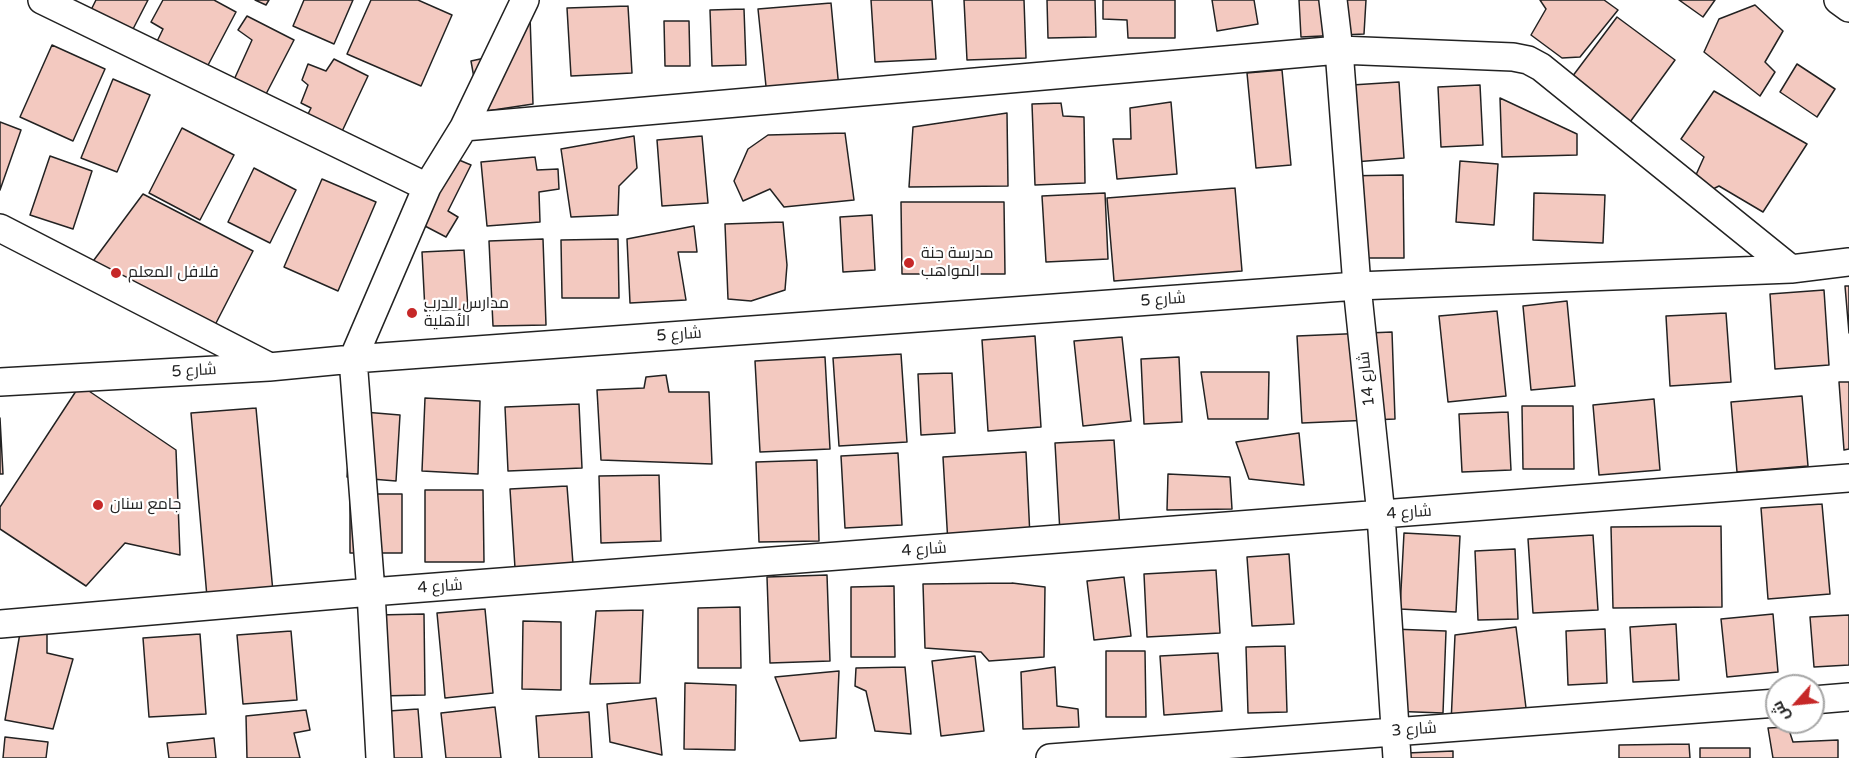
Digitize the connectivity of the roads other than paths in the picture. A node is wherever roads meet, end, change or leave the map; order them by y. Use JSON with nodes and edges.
{"nodes":[{"id":1,"x":42,"y":0,"type":"edge"},
{"id":2,"x":525,"y":0,"type":"edge"},
{"id":3,"x":1333,"y":0,"type":"edge"},
{"id":4,"x":1838,"y":0,"type":"edge"},
{"id":5,"x":1849,"y":8,"type":"edge"},
{"id":6,"x":1339,"y":50,"type":"junction"},
{"id":7,"x":464,"y":127,"type":"junction"},
{"id":8,"x":427,"y":187,"type":"junction"},
{"id":9,"x":0,"y":228,"type":"edge"},
{"id":10,"x":1849,"y":262,"type":"edge"},
{"id":11,"x":1791,"y":269,"type":"junction"},
{"id":12,"x":1357,"y":286,"type":"junction"},
{"id":13,"x":353,"y":358,"type":"junction"},
{"id":14,"x":269,"y":367,"type":"junction"},
{"id":15,"x":0,"y":382,"type":"edge"},
{"id":16,"x":1849,"y":478,"type":"edge"},
{"id":17,"x":1381,"y":515,"type":"junction"},
{"id":18,"x":371,"y":592,"type":"junction"},
{"id":19,"x":0,"y":624,"type":"edge"},
{"id":20,"x":1849,"y":698,"type":"edge"},
{"id":21,"x":1825,"y":699,"type":"edge"},
{"id":22,"x":1765,"y":704,"type":"edge"},
{"id":23,"x":1396,"y":745,"type":"edge"},
{"id":24,"x":380,"y":758,"type":"edge"},
{"id":25,"x":1050,"y":758,"type":"edge"}],
"edges":[{"from":1,"to":8,"type":"street"},
{"from":2,"to":7,"type":"street"},
{"from":3,"to":6,"type":"street","name":"شارع 14"},
{"from":4,"to":5,"type":"street"},
{"from":6,"to":7,"type":"street"},
{"from":6,"to":11,"type":"street"},
{"from":6,"to":12,"type":"street","name":"شارع 14"},
{"from":7,"to":8,"type":"street"},
{"from":8,"to":13,"type":"street"},
{"from":9,"to":14,"type":"street"},
{"from":10,"to":11,"type":"street","name":"شارع 5"},
{"from":11,"to":12,"type":"street","name":"شارع 5"},
{"from":12,"to":13,"type":"street","name":"شارع 5"},
{"from":12,"to":17,"type":"street","name":"شارع 14"},
{"from":13,"to":14,"type":"street","name":"شارع 5"},
{"from":13,"to":18,"type":"street"},
{"from":14,"to":15,"type":"street","name":"شارع 5"},
{"from":16,"to":17,"type":"street","name":"شارع 4"},
{"from":17,"to":18,"type":"street","name":"شارع 4"},
{"from":17,"to":23,"type":"street","name":"شارع 14"},
{"from":18,"to":19,"type":"street","name":"شارع 4"},
{"from":18,"to":24,"type":"street"},
{"from":20,"to":21,"type":"street"},
{"from":22,"to":23,"type":"street","name":"شارع 3"},
{"from":23,"to":25,"type":"street","name":"شارع 3"}]}
